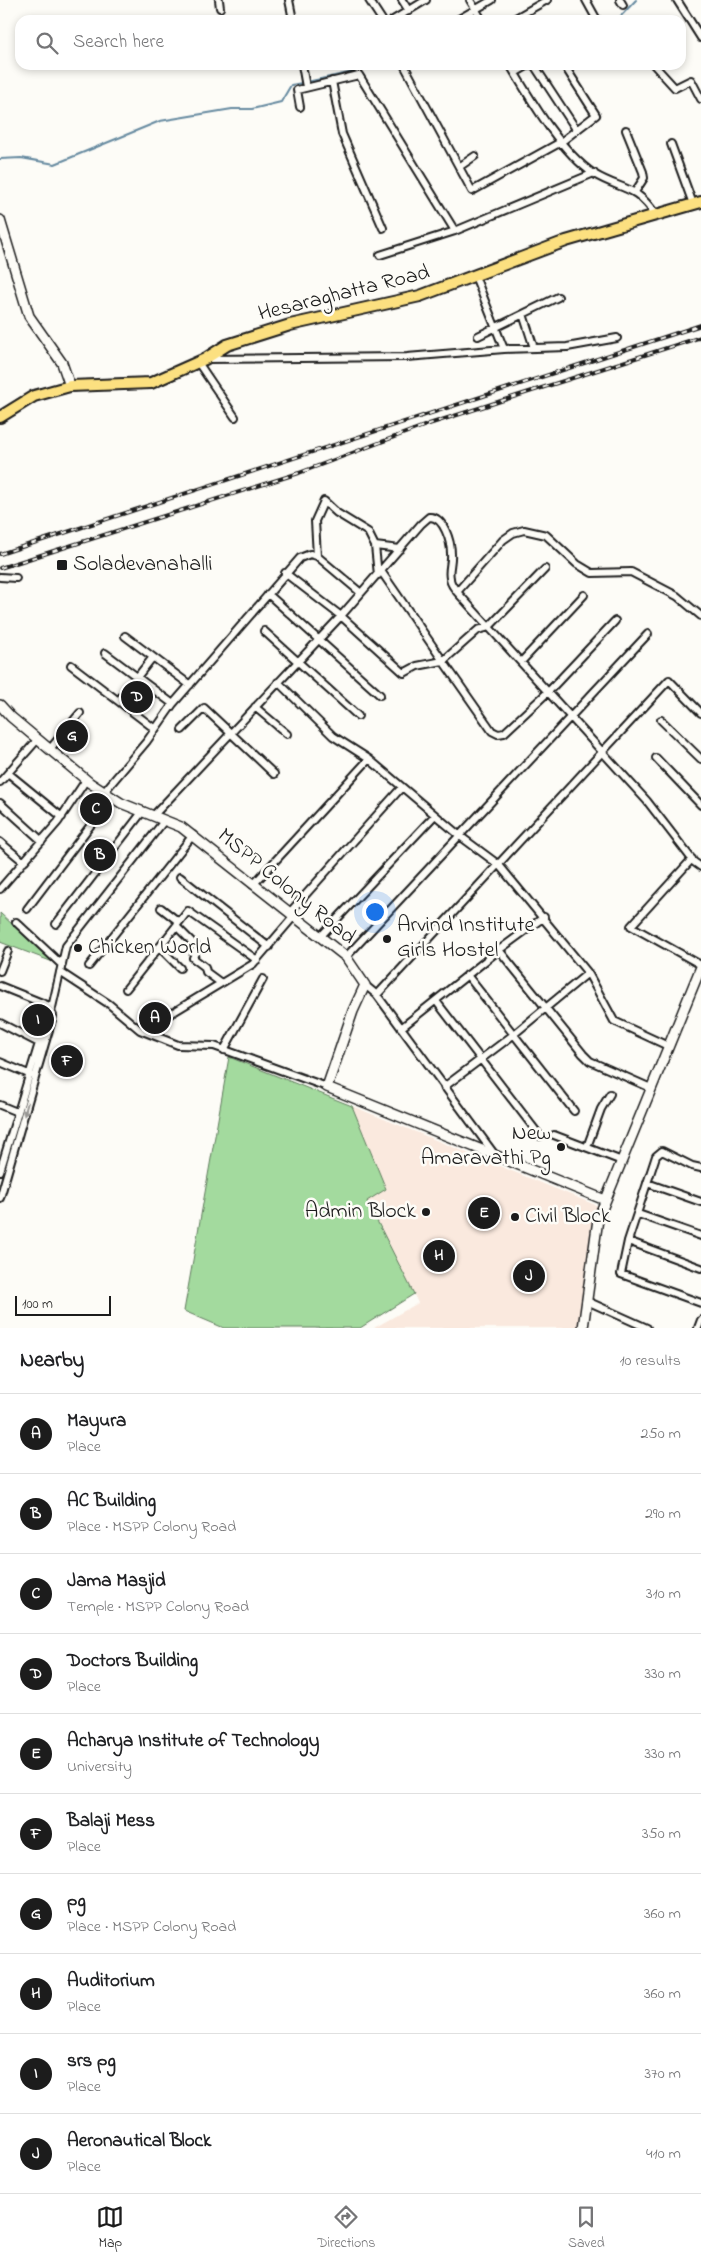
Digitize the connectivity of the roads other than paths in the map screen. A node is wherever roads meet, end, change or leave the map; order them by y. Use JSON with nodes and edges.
{"nodes":[{"id":1,"x":219,"y":0,"type":"edge"},
{"id":2,"x":289,"y":0,"type":"edge"},
{"id":3,"x":369,"y":0,"type":"edge"},
{"id":4,"x":402,"y":0,"type":"edge"},
{"id":5,"x":426,"y":0,"type":"edge"},
{"id":6,"x":470,"y":0,"type":"edge"},
{"id":7,"x":492,"y":0,"type":"edge"},
{"id":8,"x":547,"y":0,"type":"edge"},
{"id":9,"x":586,"y":0,"type":"edge"},
{"id":10,"x":677,"y":0,"type":"edge"},
{"id":11,"x":220,"y":8,"type":"dead end"},
{"id":12,"x":476,"y":9,"type":"junction"},
{"id":13,"x":409,"y":11,"type":"junction"},
{"id":14,"x":292,"y":15,"type":"edge"},
{"id":15,"x":379,"y":15,"type":"edge"},
{"id":16,"x":402,"y":15,"type":"edge"},
{"id":17,"x":466,"y":15,"type":"edge"},
{"id":18,"x":479,"y":15,"type":"edge"},
{"id":19,"x":521,"y":15,"type":"edge"},
{"id":20,"x":594,"y":15,"type":"edge"},
{"id":21,"x":701,"y":38,"type":"edge"},
{"id":22,"x":303,"y":70,"type":"edge"},
{"id":23,"x":407,"y":70,"type":"edge"},
{"id":24,"x":513,"y":70,"type":"edge"},
{"id":25,"x":520,"y":70,"type":"edge"},
{"id":26,"x":537,"y":70,"type":"edge"},
{"id":27,"x":567,"y":70,"type":"edge"},
{"id":28,"x":658,"y":70,"type":"edge"},
{"id":29,"x":515,"y":73,"type":"junction"},
{"id":30,"x":332,"y":81,"type":"junction"},
{"id":31,"x":306,"y":87,"type":"junction"},
{"id":32,"x":701,"y":99,"type":"edge"},
{"id":33,"x":300,"y":107,"type":"dead end"},
{"id":34,"x":576,"y":130,"type":"junction"},
{"id":35,"x":626,"y":130,"type":"dead end"},
{"id":36,"x":562,"y":142,"type":"junction"},
{"id":37,"x":671,"y":144,"type":"dead end"},
{"id":38,"x":475,"y":156,"type":"dead end"},
{"id":39,"x":459,"y":167,"type":"junction"},
{"id":40,"x":594,"y":173,"type":"junction"},
{"id":41,"x":635,"y":192,"type":"junction"},
{"id":42,"x":697,"y":203,"type":"edge"},
{"id":43,"x":656,"y":215,"type":"junction"},
{"id":44,"x":0,"y":220,"type":"edge"},
{"id":45,"x":383,"y":228,"type":"dead end"},
{"id":46,"x":454,"y":231,"type":"junction"},
{"id":47,"x":380,"y":255,"type":"dead end"},
{"id":48,"x":475,"y":276,"type":"junction"},
{"id":49,"x":558,"y":297,"type":"dead end"},
{"id":50,"x":523,"y":314,"type":"junction"},
{"id":51,"x":496,"y":328,"type":"junction"},
{"id":52,"x":478,"y":336,"type":"dead end"},
{"id":53,"x":618,"y":338,"type":"dead end"},
{"id":54,"x":504,"y":348,"type":"junction"},
{"id":55,"x":534,"y":348,"type":"junction"},
{"id":56,"x":201,"y":360,"type":"junction"},
{"id":57,"x":70,"y":386,"type":"junction"},
{"id":58,"x":0,"y":417,"type":"edge"},
{"id":59,"x":235,"y":417,"type":"dead end"},
{"id":60,"x":375,"y":546,"type":"junction"},
{"id":61,"x":400,"y":550,"type":"junction"},
{"id":62,"x":317,"y":556,"type":"junction"},
{"id":63,"x":545,"y":569,"type":"dead end"},
{"id":64,"x":285,"y":573,"type":"junction"},
{"id":65,"x":379,"y":573,"type":"junction"},
{"id":66,"x":0,"y":577,"type":"edge"},
{"id":67,"x":16,"y":578,"type":"dead end"},
{"id":68,"x":457,"y":592,"type":"junction"},
{"id":69,"x":361,"y":593,"type":"junction"},
{"id":70,"x":268,"y":594,"type":"junction"},
{"id":71,"x":584,"y":595,"type":"dead end"},
{"id":72,"x":341,"y":616,"type":"junction"},
{"id":73,"x":701,"y":616,"type":"edge"},
{"id":74,"x":615,"y":621,"type":"dead end"},
{"id":75,"x":489,"y":627,"type":"junction"},
{"id":76,"x":264,"y":631,"type":"dead end"},
{"id":77,"x":648,"y":634,"type":"dead end"},
{"id":78,"x":125,"y":636,"type":"dead end"},
{"id":79,"x":318,"y":640,"type":"junction"},
{"id":80,"x":105,"y":653,"type":"dead end"},
{"id":81,"x":153,"y":657,"type":"junction"},
{"id":82,"x":298,"y":661,"type":"junction"},
{"id":83,"x":443,"y":661,"type":"junction"},
{"id":84,"x":521,"y":662,"type":"junction"},
{"id":85,"x":71,"y":665,"type":"dead end"},
{"id":86,"x":137,"y":676,"type":"junction"},
{"id":87,"x":278,"y":682,"type":"junction"},
{"id":88,"x":190,"y":685,"type":"junction"},
{"id":89,"x":549,"y":691,"type":"junction"},
{"id":90,"x":380,"y":695,"type":"dead end"},
{"id":91,"x":119,"y":700,"type":"junction"},
{"id":92,"x":173,"y":704,"type":"junction"},
{"id":93,"x":0,"y":705,"type":"edge"},
{"id":94,"x":255,"y":707,"type":"junction"},
{"id":95,"x":80,"y":713,"type":"dead end"},
{"id":96,"x":701,"y":713,"type":"edge"},
{"id":97,"x":358,"y":716,"type":"dead end"},
{"id":98,"x":571,"y":716,"type":"junction"},
{"id":99,"x":661,"y":720,"type":"dead end"},
{"id":100,"x":155,"y":729,"type":"junction"},
{"id":101,"x":182,"y":730,"type":"dead end"},
{"id":102,"x":231,"y":733,"type":"junction"},
{"id":103,"x":287,"y":734,"type":"dead end"},
{"id":104,"x":38,"y":739,"type":"junction"},
{"id":105,"x":50,"y":749,"type":"junction"},
{"id":106,"x":603,"y":753,"type":"junction"},
{"id":107,"x":656,"y":758,"type":"dead end"},
{"id":108,"x":369,"y":759,"type":"junction"},
{"id":109,"x":701,"y":759,"type":"edge"},
{"id":110,"x":8,"y":773,"type":"junction"},
{"id":111,"x":274,"y":774,"type":"dead end"},
{"id":112,"x":86,"y":780,"type":"junction"},
{"id":113,"x":0,"y":782,"type":"edge"},
{"id":114,"x":402,"y":787,"type":"junction"},
{"id":115,"x":104,"y":792,"type":"junction"},
{"id":116,"x":112,"y":797,"type":"junction"},
{"id":117,"x":0,"y":803,"type":"edge"},
{"id":118,"x":701,"y":805,"type":"edge"},
{"id":119,"x":143,"y":811,"type":"junction"},
{"id":120,"x":435,"y":815,"type":"junction"},
{"id":121,"x":153,"y":816,"type":"junction"},
{"id":122,"x":62,"y":817,"type":"junction"},
{"id":123,"x":164,"y":820,"type":"junction"},
{"id":124,"x":192,"y":835,"type":"junction"},
{"id":125,"x":460,"y":836,"type":"junction"},
{"id":126,"x":42,"y":841,"type":"junction"},
{"id":127,"x":0,"y":842,"type":"edge"},
{"id":128,"x":692,"y":859,"type":"junction"},
{"id":129,"x":24,"y":862,"type":"junction"},
{"id":130,"x":499,"y":864,"type":"junction"},
{"id":131,"x":701,"y":867,"type":"edge"},
{"id":132,"x":180,"y":877,"type":"dead end"},
{"id":133,"x":253,"y":885,"type":"junction"},
{"id":134,"x":0,"y":889,"type":"edge"},
{"id":135,"x":27,"y":908,"type":"dead end"},
{"id":136,"x":160,"y":908,"type":"dead end"},
{"id":137,"x":293,"y":913,"type":"junction"},
{"id":138,"x":544,"y":917,"type":"junction"},
{"id":139,"x":16,"y":922,"type":"dead end"},
{"id":140,"x":56,"y":924,"type":"dead end"},
{"id":141,"x":178,"y":924,"type":"junction"},
{"id":142,"x":321,"y":936,"type":"junction"},
{"id":143,"x":159,"y":947,"type":"junction"},
{"id":144,"x":269,"y":947,"type":"junction"},
{"id":145,"x":499,"y":950,"type":"junction"},
{"id":146,"x":8,"y":952,"type":"dead end"},
{"id":147,"x":346,"y":957,"type":"junction"},
{"id":148,"x":257,"y":960,"type":"junction"},
{"id":149,"x":62,"y":965,"type":"junction"},
{"id":150,"x":89,"y":966,"type":"dead end"},
{"id":151,"x":701,"y":966,"type":"edge"},
{"id":152,"x":180,"y":968,"type":"dead end"},
{"id":153,"x":0,"y":972,"type":"edge"},
{"id":154,"x":60,"y":972,"type":"junction"},
{"id":155,"x":588,"y":973,"type":"junction"},
{"id":156,"x":467,"y":975,"type":"junction"},
{"id":157,"x":263,"y":979,"type":"dead end"},
{"id":158,"x":222,"y":983,"type":"junction"},
{"id":159,"x":697,"y":983,"type":"edge"},
{"id":160,"x":365,"y":985,"type":"junction"},
{"id":161,"x":0,"y":986,"type":"edge"},
{"id":162,"x":126,"y":989,"type":"dead end"},
{"id":163,"x":377,"y":995,"type":"junction"},
{"id":164,"x":436,"y":1002,"type":"junction"},
{"id":165,"x":547,"y":1008,"type":"junction"},
{"id":166,"x":52,"y":1009,"type":"junction"},
{"id":167,"x":167,"y":1016,"type":"dead end"},
{"id":168,"x":0,"y":1023,"type":"edge"},
{"id":169,"x":401,"y":1028,"type":"junction"},
{"id":170,"x":513,"y":1035,"type":"junction"},
{"id":171,"x":39,"y":1043,"type":"junction"},
{"id":172,"x":668,"y":1046,"type":"junction"},
{"id":173,"x":224,"y":1050,"type":"junction"},
{"id":174,"x":481,"y":1059,"type":"junction"},
{"id":175,"x":0,"y":1062,"type":"edge"},
{"id":176,"x":32,"y":1076,"type":"junction"},
{"id":177,"x":327,"y":1087,"type":"junction"},
{"id":178,"x":444,"y":1087,"type":"junction"},
{"id":179,"x":652,"y":1088,"type":"junction"},
{"id":180,"x":610,"y":1094,"type":"dead end"},
{"id":181,"x":0,"y":1105,"type":"edge"},
{"id":182,"x":574,"y":1111,"type":"dead end"},
{"id":183,"x":17,"y":1112,"type":"junction"},
{"id":184,"x":554,"y":1135,"type":"dead end"},
{"id":185,"x":540,"y":1136,"type":"dead end"},
{"id":186,"x":587,"y":1147,"type":"junction"},
{"id":187,"x":2,"y":1155,"type":"edge"},
{"id":188,"x":496,"y":1156,"type":"junction"},
{"id":189,"x":12,"y":1158,"type":"junction"},
{"id":190,"x":622,"y":1161,"type":"junction"},
{"id":191,"x":701,"y":1168,"type":"edge"},
{"id":192,"x":0,"y":1170,"type":"edge"},
{"id":193,"x":648,"y":1183,"type":"junction"},
{"id":194,"x":0,"y":1198,"type":"edge"},
{"id":195,"x":606,"y":1200,"type":"junction"},
{"id":196,"x":701,"y":1202,"type":"edge"},
{"id":197,"x":638,"y":1214,"type":"junction"},
{"id":198,"x":701,"y":1236,"type":"edge"},
{"id":199,"x":628,"y":1241,"type":"junction"},
{"id":200,"x":701,"y":1268,"type":"edge"},
{"id":201,"x":588,"y":1301,"type":"junction"},
{"id":202,"x":701,"y":1303,"type":"edge"},
{"id":203,"x":701,"y":1320,"type":"edge"},
{"id":204,"x":583,"y":1328,"type":"edge"},
{"id":205,"x":647,"y":1328,"type":"edge"},
{"id":206,"x":698,"y":1328,"type":"edge"}],
"edges":[{"from":1,"to":11,"type":"street"},
{"from":2,"to":14,"type":"street"},
{"from":3,"to":15,"type":"street"},
{"from":4,"to":13,"type":"street"},
{"from":5,"to":13,"type":"street"},
{"from":6,"to":12,"type":"street"},
{"from":7,"to":12,"type":"street"},
{"from":8,"to":19,"type":"street"},
{"from":9,"to":20,"type":"street"},
{"from":10,"to":21,"type":"street"},
{"from":12,"to":17,"type":"street"},
{"from":12,"to":18,"type":"street"},
{"from":13,"to":16,"type":"street"},
{"from":22,"to":31,"type":"street"},
{"from":23,"to":39,"type":"street"},
{"from":24,"to":29,"type":"street"},
{"from":25,"to":29,"type":"street"},
{"from":26,"to":34,"type":"street"},
{"from":27,"to":34,"type":"street"},
{"from":28,"to":32,"type":"street"},
{"from":29,"to":36,"type":"street"},
{"from":30,"to":31,"type":"street"},
{"from":30,"to":45,"type":"street"},
{"from":30,"to":46,"type":"street"},
{"from":31,"to":33,"type":"street"},
{"from":34,"to":36,"type":"street"},
{"from":35,"to":41,"type":"street"},
{"from":36,"to":39,"type":"street"},
{"from":36,"to":40,"type":"street"},
{"from":37,"to":42,"type":"street"},
{"from":38,"to":39,"type":"street"},
{"from":40,"to":41,"type":"street"},
{"from":40,"to":46,"type":"street"},
{"from":41,"to":43,"type":"street"},
{"from":42,"to":43,"type":"main road","name":"Hesaraghatta Road"},
{"from":43,"to":48,"type":"main road","name":"Hesaraghatta Road"},
{"from":44,"to":57,"type":"street"},
{"from":46,"to":47,"type":"street"},
{"from":48,"to":51,"type":"street"},
{"from":48,"to":56,"type":"main road","name":"Hesaraghatta Road"},
{"from":49,"to":50,"type":"street"},
{"from":50,"to":51,"type":"street"},
{"from":50,"to":55,"type":"street"},
{"from":51,"to":52,"type":"street"},
{"from":51,"to":54,"type":"street"},
{"from":53,"to":55,"type":"street"},
{"from":54,"to":55,"type":"street"},
{"from":54,"to":56,"type":"street"},
{"from":56,"to":57,"type":"main road","name":"Hesaraghatta Road"},
{"from":56,"to":59,"type":"street"},
{"from":57,"to":58,"type":"main road","name":"Hesaraghatta Road"},
{"from":60,"to":61,"type":"street"},
{"from":60,"to":62,"type":"street"},
{"from":60,"to":65,"type":"street"},
{"from":61,"to":65,"type":"street"},
{"from":61,"to":68,"type":"street"},
{"from":62,"to":64,"type":"street"},
{"from":62,"to":69,"type":"street"},
{"from":63,"to":75,"type":"street"},
{"from":64,"to":70,"type":"street"},
{"from":64,"to":72,"type":"street"},
{"from":65,"to":69,"type":"street"},
{"from":65,"to":83,"type":"street"},
{"from":66,"to":67,"type":"street"},
{"from":68,"to":73,"type":"street"},
{"from":68,"to":75,"type":"street"},
{"from":69,"to":72,"type":"street"},
{"from":70,"to":79,"type":"street"},
{"from":70,"to":88,"type":"street"},
{"from":71,"to":84,"type":"street"},
{"from":72,"to":79,"type":"street"},
{"from":72,"to":83,"type":"street"},
{"from":74,"to":89,"type":"street"},
{"from":75,"to":83,"type":"street"},
{"from":75,"to":84,"type":"street"},
{"from":76,"to":82,"type":"street"},
{"from":77,"to":98,"type":"street"},
{"from":78,"to":81,"type":"street"},
{"from":79,"to":82,"type":"street"},
{"from":79,"to":90,"type":"street"},
{"from":80,"to":86,"type":"street"},
{"from":81,"to":86,"type":"street"},
{"from":81,"to":88,"type":"street"},
{"from":82,"to":87,"type":"street"},
{"from":82,"to":97,"type":"street"},
{"from":83,"to":89,"type":"street"},
{"from":84,"to":89,"type":"street"},
{"from":85,"to":91,"type":"street"},
{"from":86,"to":91,"type":"street"},
{"from":86,"to":92,"type":"street"},
{"from":87,"to":94,"type":"street"},
{"from":87,"to":108,"type":"street"},
{"from":88,"to":92,"type":"street"},
{"from":89,"to":98,"type":"street"},
{"from":91,"to":100,"type":"street"},
{"from":92,"to":100,"type":"street"},
{"from":93,"to":104,"type":"street","name":"MSPP Colony Road"},
{"from":94,"to":102,"type":"street"},
{"from":94,"to":103,"type":"street"},
{"from":95,"to":105,"type":"street"},
{"from":96,"to":106,"type":"street"},
{"from":98,"to":106,"type":"street"},
{"from":98,"to":125,"type":"street"},
{"from":99,"to":109,"type":"street"},
{"from":100,"to":115,"type":"street"},
{"from":101,"to":102,"type":"street"},
{"from":102,"to":111,"type":"street"},
{"from":102,"to":121,"type":"street"},
{"from":104,"to":105,"type":"street","name":"MSPP Colony Road"},
{"from":104,"to":110,"type":"street"},
{"from":105,"to":112,"type":"street","name":"MSPP Colony Road"},
{"from":106,"to":128,"type":"street"},
{"from":106,"to":130,"type":"street"},
{"from":107,"to":118,"type":"street"},
{"from":108,"to":114,"type":"street"},
{"from":108,"to":133,"type":"street"},
{"from":110,"to":113,"type":"street"},
{"from":110,"to":122,"type":"street"},
{"from":112,"to":115,"type":"street","name":"MSPP Colony Road"},
{"from":112,"to":122,"type":"street"},
{"from":114,"to":120,"type":"street"},
{"from":114,"to":137,"type":"street"},
{"from":115,"to":116,"type":"street","name":"MSPP Colony Road"},
{"from":116,"to":119,"type":"street","name":"MSPP Colony Road"},
{"from":116,"to":135,"type":"street"},
{"from":117,"to":126,"type":"street"},
{"from":119,"to":121,"type":"street","name":"MSPP Colony Road"},
{"from":119,"to":140,"type":"street"},
{"from":120,"to":125,"type":"street"},
{"from":120,"to":142,"type":"street"},
{"from":121,"to":123,"type":"street","name":"MSPP Colony Road"},
{"from":122,"to":126,"type":"street"},
{"from":123,"to":124,"type":"street","name":"MSPP Colony Road"},
{"from":123,"to":149,"type":"street"},
{"from":124,"to":133,"type":"street","name":"MSPP Colony Road"},
{"from":124,"to":150,"type":"street"},
{"from":125,"to":130,"type":"street"},
{"from":125,"to":147,"type":"street"},
{"from":126,"to":129,"type":"street"},
{"from":127,"to":129,"type":"street"},
{"from":128,"to":131,"type":"street"},
{"from":128,"to":151,"type":"street"},
{"from":129,"to":134,"type":"street"},
{"from":130,"to":138,"type":"street"},
{"from":130,"to":163,"type":"street"},
{"from":132,"to":144,"type":"street"},
{"from":133,"to":137,"type":"street","name":"MSPP Colony Road"},
{"from":136,"to":141,"type":"street"},
{"from":137,"to":142,"type":"street","name":"MSPP Colony Road"},
{"from":137,"to":144,"type":"street"},
{"from":138,"to":145,"type":"street"},
{"from":138,"to":155,"type":"street"},
{"from":139,"to":149,"type":"street"},
{"from":141,"to":143,"type":"street"},
{"from":141,"to":148,"type":"street"},
{"from":141,"to":158,"type":"street"},
{"from":142,"to":147,"type":"street","name":"MSPP Colony Road"},
{"from":143,"to":152,"type":"street"},
{"from":143,"to":162,"type":"street"},
{"from":144,"to":148,"type":"street"},
{"from":145,"to":156,"type":"street"},
{"from":145,"to":165,"type":"street"},
{"from":146,"to":153,"type":"street"},
{"from":147,"to":160,"type":"street","name":"MSPP Colony Road"},
{"from":148,"to":158,"type":"street"},
{"from":149,"to":154,"type":"street"},
{"from":151,"to":159,"type":"street"},
{"from":154,"to":166,"type":"street"},
{"from":154,"to":173,"type":"street"},
{"from":155,"to":165,"type":"street"},
{"from":155,"to":172,"type":"street"},
{"from":156,"to":164,"type":"street"},
{"from":156,"to":170,"type":"street"},
{"from":157,"to":173,"type":"street"},
{"from":158,"to":167,"type":"street"},
{"from":159,"to":172,"type":"street"},
{"from":160,"to":163,"type":"street","name":"MSPP Colony Road"},
{"from":160,"to":177,"type":"street"},
{"from":161,"to":166,"type":"street"},
{"from":163,"to":169,"type":"street","name":"MSPP Colony Road"},
{"from":164,"to":169,"type":"street"},
{"from":164,"to":174,"type":"street"},
{"from":165,"to":170,"type":"street"},
{"from":165,"to":179,"type":"street"},
{"from":166,"to":171,"type":"street"},
{"from":166,"to":176,"type":"street"},
{"from":168,"to":171,"type":"street"},
{"from":169,"to":178,"type":"street","name":"MSPP Colony Road"},
{"from":170,"to":174,"type":"street"},
{"from":170,"to":182,"type":"street"},
{"from":171,"to":176,"type":"street"},
{"from":172,"to":179,"type":"street"},
{"from":173,"to":177,"type":"street"},
{"from":174,"to":178,"type":"street"},
{"from":174,"to":185,"type":"street"},
{"from":175,"to":176,"type":"street"},
{"from":176,"to":183,"type":"street"},
{"from":176,"to":189,"type":"street","one_way":true},
{"from":177,"to":188,"type":"street"},
{"from":178,"to":188,"type":"street","name":"MSPP Colony Road"},
{"from":179,"to":190,"type":"street"},
{"from":180,"to":186,"type":"street"},
{"from":181,"to":183,"type":"street"},
{"from":183,"to":187,"type":"street"},
{"from":184,"to":186,"type":"street"},
{"from":186,"to":190,"type":"street"},
{"from":187,"to":189,"type":"street"},
{"from":187,"to":192,"type":"street"},
{"from":188,"to":195,"type":"street"},
{"from":189,"to":194,"type":"street"},
{"from":190,"to":195,"type":"street"},
{"from":191,"to":193,"type":"street"},
{"from":193,"to":196,"type":"street"},
{"from":193,"to":197,"type":"street"},
{"from":195,"to":201,"type":"street"},
{"from":197,"to":198,"type":"street"},
{"from":197,"to":199,"type":"street"},
{"from":199,"to":200,"type":"street"},
{"from":199,"to":202,"type":"street"},
{"from":201,"to":204,"type":"street"},
{"from":201,"to":205,"type":"street"},
{"from":203,"to":206,"type":"street"}]}
